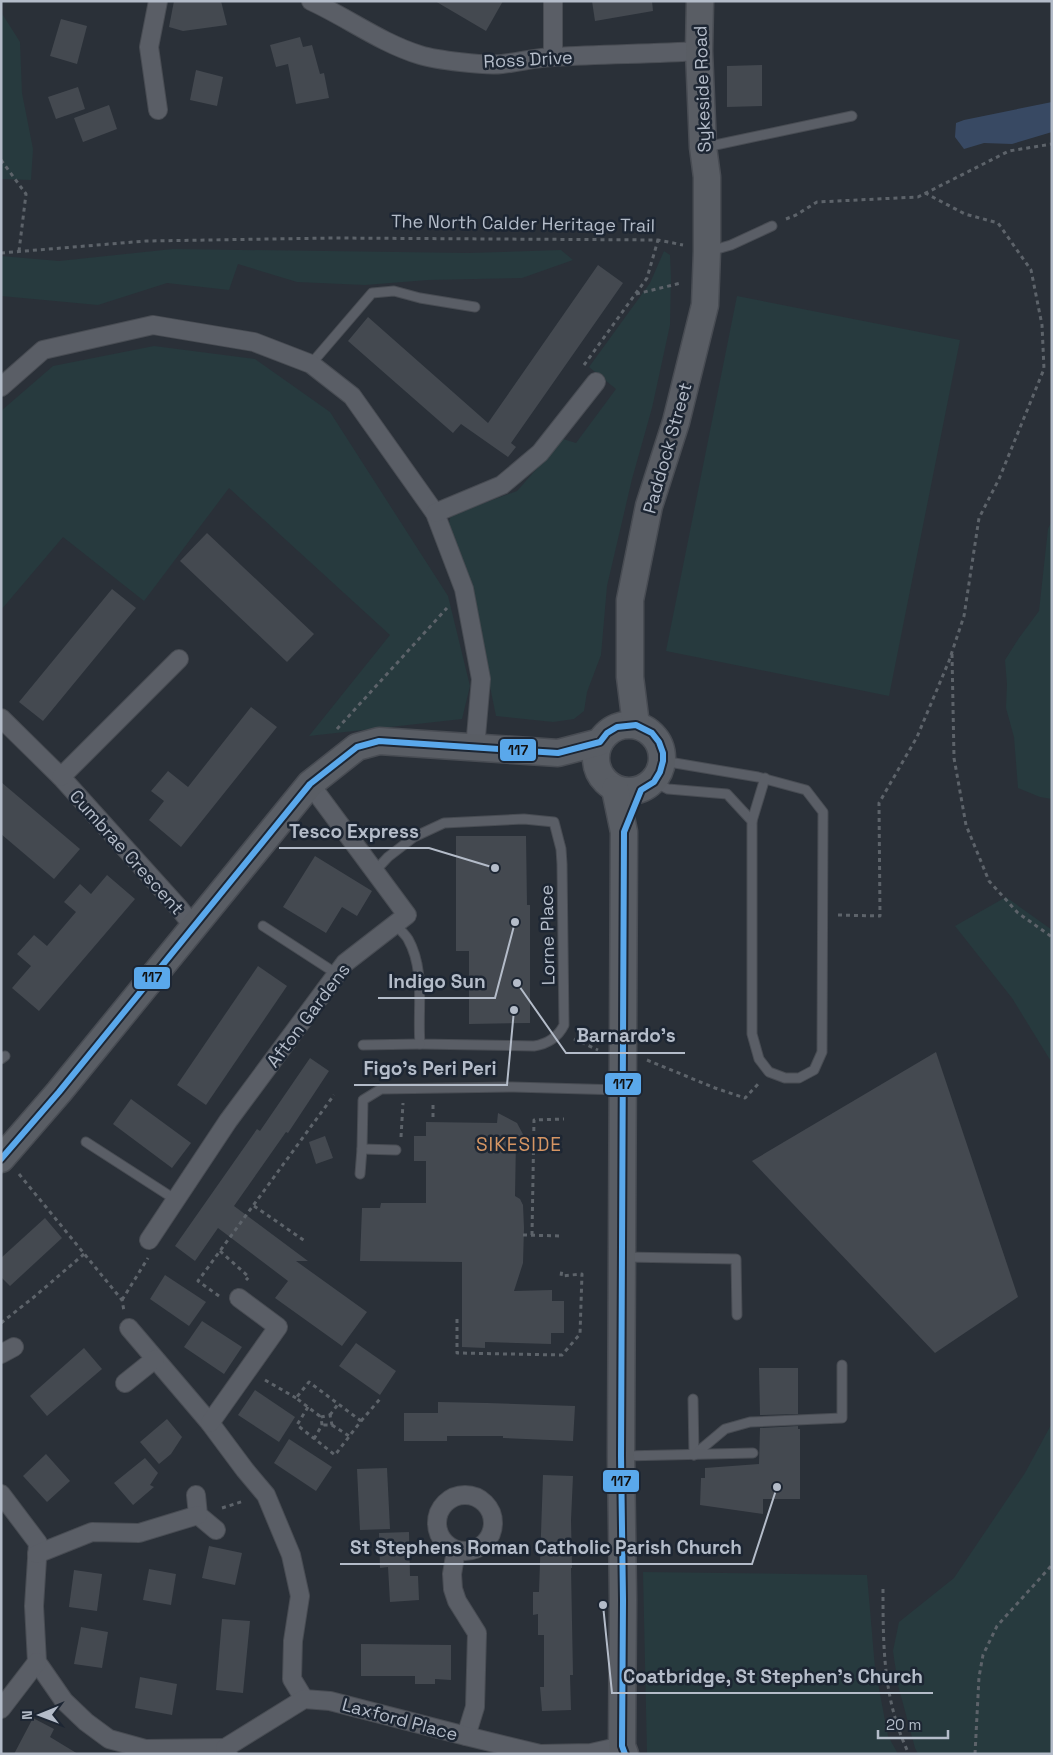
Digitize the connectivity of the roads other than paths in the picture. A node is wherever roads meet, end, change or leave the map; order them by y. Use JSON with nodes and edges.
{"nodes":[{"id":1,"x":158,"y":1,"type":"edge"},
{"id":2,"x":311,"y":1,"type":"edge"},
{"id":3,"x":553,"y":1,"type":"edge"},
{"id":4,"x":700,"y":1,"type":"edge"},
{"id":5,"x":329,"y":5,"type":"edge"},
{"id":6,"x":699,"y":51,"type":"junction"},
{"id":7,"x":553,"y":57,"type":"junction"},
{"id":8,"x":158,"y":110,"type":"dead end"},
{"id":9,"x":852,"y":116,"type":"dead end"},
{"id":10,"x":703,"y":147,"type":"junction"},
{"id":11,"x":707,"y":220,"type":"joint"},
{"id":12,"x":772,"y":226,"type":"road end"},
{"id":13,"x":708,"y":251,"type":"junction"},
{"id":14,"x":475,"y":307,"type":"dead end"},
{"id":15,"x":310,"y":364,"type":"junction"},
{"id":16,"x":596,"y":382,"type":"road end"},
{"id":17,"x":1,"y":387,"type":"edge"},
{"id":18,"x":435,"y":512,"type":"junction"},
{"id":19,"x":179,"y":660,"type":"dead end"},
{"id":20,"x":1,"y":718,"type":"edge"},
{"id":21,"x":618,"y":731,"type":"junction"},
{"id":22,"x":475,"y":748,"type":"junction"},
{"id":23,"x":558,"y":753,"type":"junction"},
{"id":24,"x":61,"y":777,"type":"junction"},
{"id":25,"x":765,"y":778,"type":"junction"},
{"id":26,"x":634,"y":779,"type":"junction"},
{"id":27,"x":310,"y":784,"type":"junction"},
{"id":28,"x":752,"y":821,"type":"junction"},
{"id":29,"x":375,"y":871,"type":"junction"},
{"id":30,"x":395,"y":924,"type":"junction"},
{"id":31,"x":193,"y":926,"type":"junction"},
{"id":32,"x":263,"y":926,"type":"dead end"},
{"id":33,"x":337,"y":974,"type":"junction"},
{"id":34,"x":420,"y":1044,"type":"junction"},
{"id":35,"x":364,"y":1045,"type":"dead end"},
{"id":36,"x":623,"y":1090,"type":"junction"},
{"id":37,"x":86,"y":1142,"type":"dead end"},
{"id":38,"x":362,"y":1149,"type":"junction"},
{"id":39,"x":396,"y":1150,"type":"road end"},
{"id":40,"x":3,"y":1157,"type":"edge"},
{"id":41,"x":360,"y":1174,"type":"dead end"},
{"id":42,"x":176,"y":1200,"type":"junction"},
{"id":43,"x":149,"y":1240,"type":"road end"},
{"id":44,"x":622,"y":1257,"type":"junction"},
{"id":45,"x":236,"y":1298,"type":"road end"},
{"id":46,"x":737,"y":1315,"type":"dead end"},
{"id":47,"x":129,"y":1328,"type":"road end"},
{"id":48,"x":155,"y":1359,"type":"junction"},
{"id":49,"x":842,"y":1365,"type":"dead end"},
{"id":50,"x":125,"y":1383,"type":"dead end"},
{"id":51,"x":693,"y":1398,"type":"dead end"},
{"id":52,"x":210,"y":1423,"type":"junction"},
{"id":53,"x":753,"y":1454,"type":"dead end"},
{"id":54,"x":694,"y":1455,"type":"junction"},
{"id":55,"x":621,"y":1456,"type":"junction"},
{"id":56,"x":1,"y":1494,"type":"edge"},
{"id":57,"x":196,"y":1495,"type":"dead end"},
{"id":58,"x":198,"y":1515,"type":"junction"},
{"id":59,"x":216,"y":1530,"type":"dead end"},
{"id":60,"x":456,"y":1550,"type":"dead end"},
{"id":61,"x":37,"y":1554,"type":"junction"},
{"id":62,"x":37,"y":1662,"type":"junction"},
{"id":63,"x":304,"y":1699,"type":"junction"},
{"id":64,"x":1,"y":1709,"type":"edge"},
{"id":65,"x":466,"y":1736,"type":"junction"},
{"id":66,"x":488,"y":1748,"type":"edge"},
{"id":67,"x":624,"y":1750,"type":"edge"},
{"id":68,"x":226,"y":1751,"type":"edge"}],
"edges":[{"from":1,"to":8,"type":"street"},
{"from":2,"to":5,"type":"street","name":"Ross Drive"},
{"from":3,"to":7,"type":"street"},
{"from":4,"to":6,"type":"street","name":"Sykeside Road"},
{"from":5,"to":7,"type":"street","name":"Ross Drive"},
{"from":6,"to":7,"type":"street","name":"Ross Drive"},
{"from":6,"to":10,"type":"street","name":"Sykeside Road"},
{"from":9,"to":10,"type":"lane"},
{"from":10,"to":11,"type":"street","name":"Sykeside Road"},
{"from":11,"to":13,"type":"street","name":"Paddock Street"},
{"from":12,"to":13,"type":"lane"},
{"from":13,"to":21,"type":"street","name":"Paddock Street"},
{"from":14,"to":15,"type":"lane"},
{"from":15,"to":17,"type":"street"},
{"from":15,"to":18,"type":"street"},
{"from":16,"to":18,"type":"street"},
{"from":18,"to":22,"type":"street"},
{"from":19,"to":24,"type":"street","name":"Cumbrae Crescent"},
{"from":20,"to":24,"type":"street","name":"Cumbrae Crescent"},
{"from":21,"to":23,"type":"street"},
{"from":21,"to":26,"type":"street","name":"Paddock Street"},
{"from":21,"to":26,"type":"street"},
{"from":22,"to":23,"type":"street"},
{"from":22,"to":27,"type":"street"},
{"from":23,"to":26,"type":"street"},
{"from":24,"to":31,"type":"street","name":"Cumbrae Crescent"},
{"from":25,"to":26,"type":"lane"},
{"from":25,"to":28,"type":"lane"},
{"from":25,"to":28,"type":"lane"},
{"from":26,"to":28,"type":"lane"},
{"from":26,"to":36,"type":"street"},
{"from":27,"to":29,"type":"street"},
{"from":27,"to":31,"type":"street"},
{"from":29,"to":30,"type":"street"},
{"from":29,"to":34,"type":"lane","name":"Lorne Place"},
{"from":30,"to":33,"type":"street","name":"Afton Gardens"},
{"from":30,"to":34,"type":"lane"},
{"from":31,"to":40,"type":"street"},
{"from":32,"to":33,"type":"lane"},
{"from":33,"to":42,"type":"street","name":"Afton Gardens"},
{"from":34,"to":35,"type":"lane"},
{"from":36,"to":38,"type":"lane"},
{"from":36,"to":44,"type":"street"},
{"from":37,"to":42,"type":"lane"},
{"from":38,"to":39,"type":"lane"},
{"from":38,"to":41,"type":"lane"},
{"from":42,"to":43,"type":"street","name":"Afton Gardens"},
{"from":44,"to":46,"type":"lane"},
{"from":44,"to":55,"type":"street"},
{"from":45,"to":52,"type":"street"},
{"from":47,"to":48,"type":"street"},
{"from":48,"to":50,"type":"street"},
{"from":48,"to":52,"type":"street"},
{"from":49,"to":54,"type":"lane"},
{"from":51,"to":54,"type":"lane"},
{"from":52,"to":63,"type":"street"},
{"from":53,"to":54,"type":"lane"},
{"from":54,"to":55,"type":"lane"},
{"from":55,"to":67,"type":"street"},
{"from":56,"to":61,"type":"street"},
{"from":57,"to":58,"type":"street"},
{"from":58,"to":59,"type":"street"},
{"from":58,"to":61,"type":"street"},
{"from":60,"to":65,"type":"street"},
{"from":61,"to":62,"type":"street"},
{"from":62,"to":64,"type":"street"},
{"from":62,"to":68,"type":"street"},
{"from":63,"to":65,"type":"street","name":"Laxford Place"},
{"from":63,"to":68,"type":"street"},
{"from":65,"to":66,"type":"street","name":"Laxford Place"},
{"from":66,"to":67,"type":"street","name":"Laxford Place"}]}
